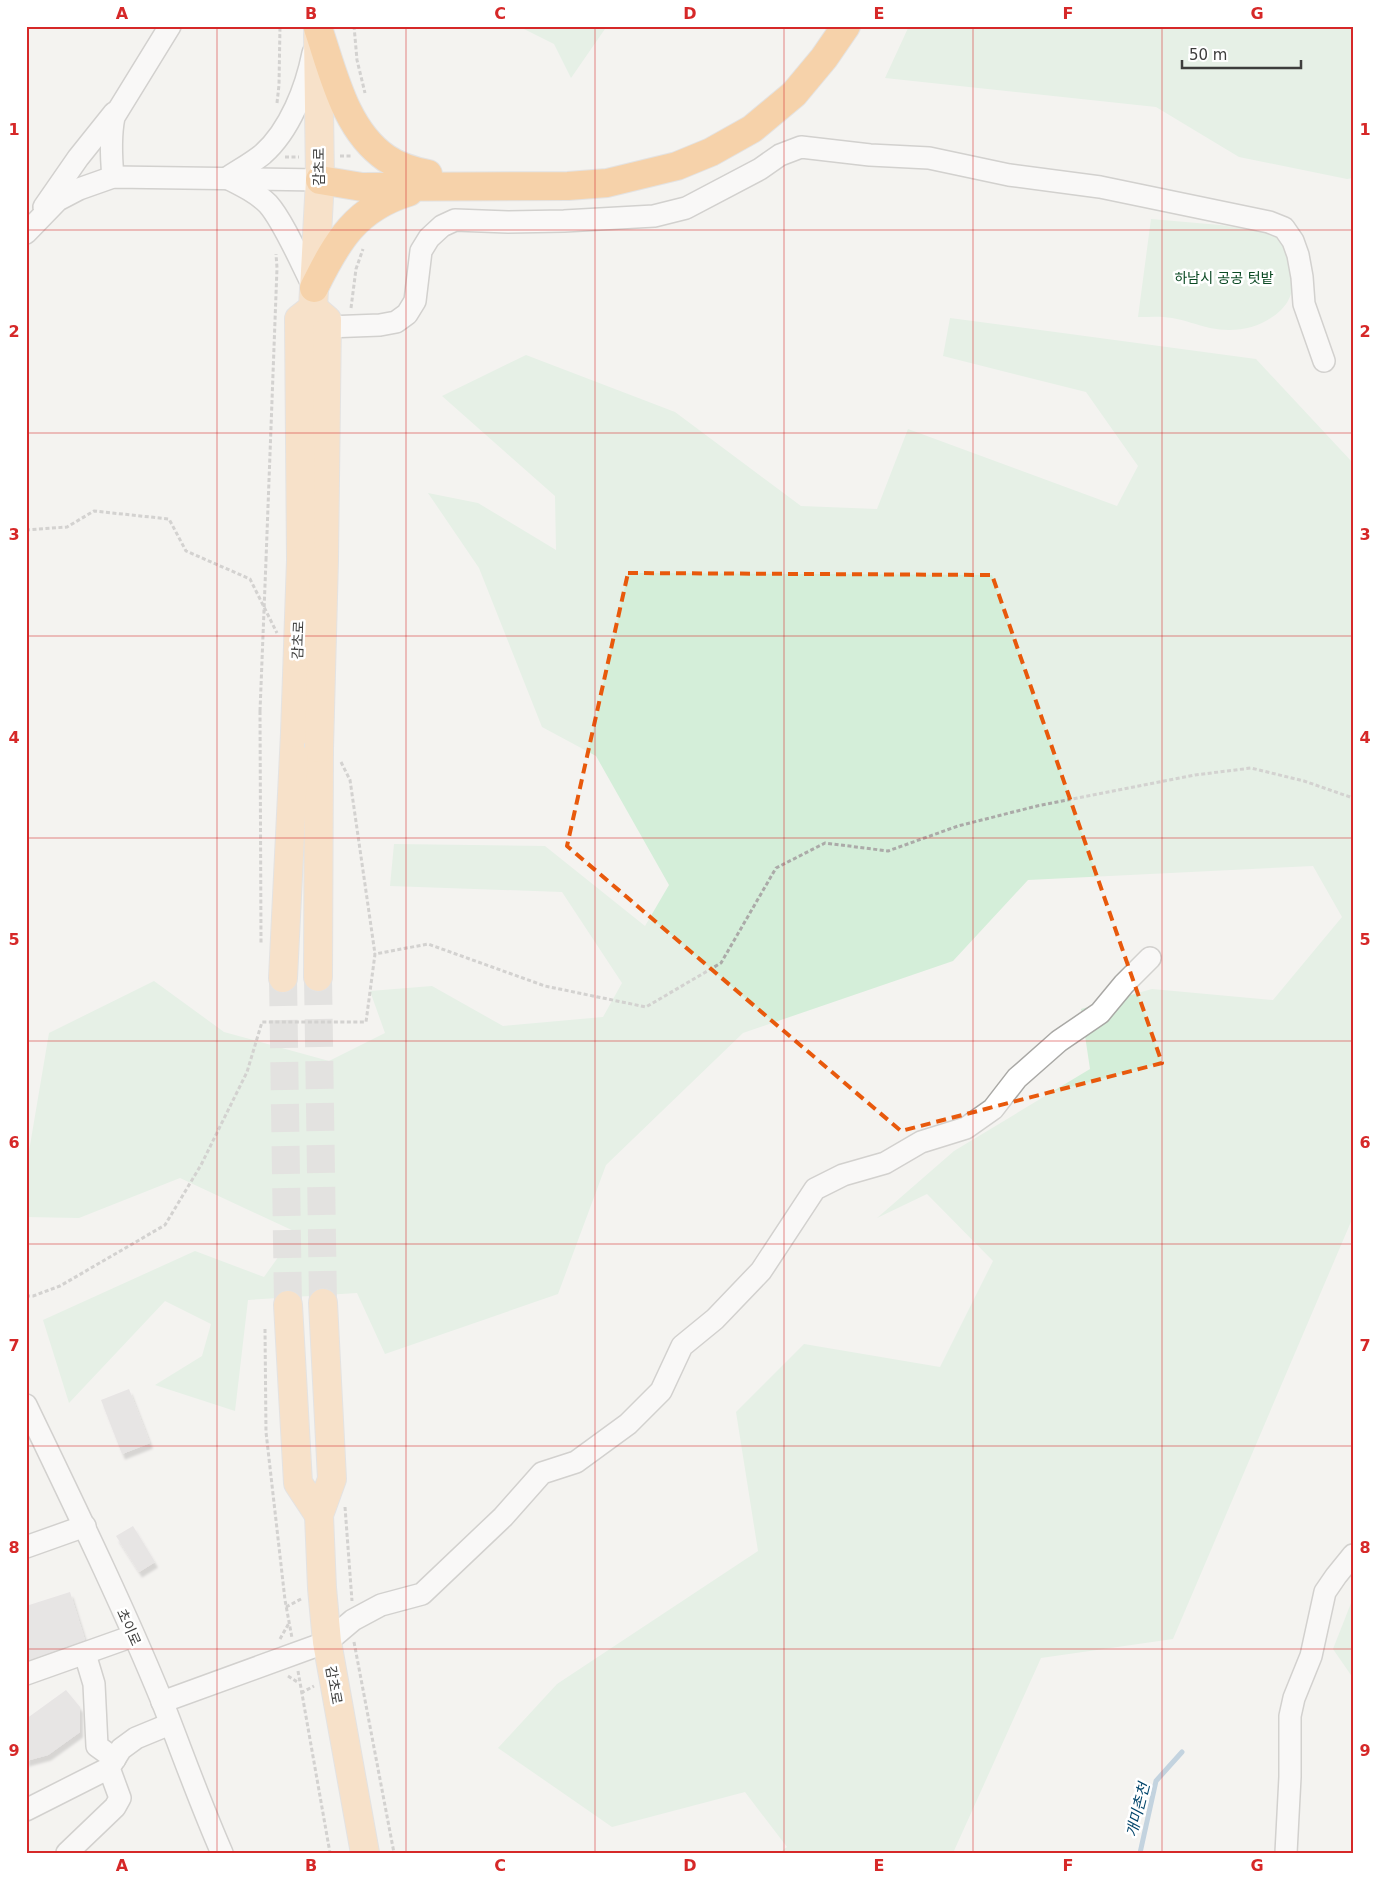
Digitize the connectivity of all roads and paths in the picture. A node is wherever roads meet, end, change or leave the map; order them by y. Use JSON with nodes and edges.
{"nodes":[{"id":1,"x":170,"y":26,"type":"edge"},
{"id":2,"x":280,"y":26,"type":"edge"},
{"id":3,"x":824,"y":26,"type":"edge"},
{"id":4,"x":846,"y":26,"type":"edge"},
{"id":5,"x":318,"y":27,"type":"edge"},
{"id":6,"x":276,"y":107,"type":"dead end"},
{"id":7,"x":120,"y":108,"type":"junction"},
{"id":8,"x":271,"y":145,"type":"junction"},
{"id":9,"x":113,"y":177,"type":"junction"},
{"id":10,"x":226,"y":178,"type":"junction"},
{"id":11,"x":284,"y":179,"type":"junction"},
{"id":12,"x":320,"y":180,"type":"junction"},
{"id":13,"x":427,"y":181,"type":"junction"},
{"id":14,"x":29,"y":230,"type":"edge"},
{"id":15,"x":275,"y":246,"type":"dead end"},
{"id":16,"x":318,"y":308,"type":"junction"},
{"id":17,"x":1324,"y":361,"type":"dead end"},
{"id":18,"x":26,"y":530,"type":"edge"},
{"id":19,"x":312,"y":559,"type":"junction"},
{"id":20,"x":280,"y":640,"type":"dead end"},
{"id":21,"x":328,"y":751,"type":"junction"},
{"id":22,"x":1353,"y":798,"type":"edge"},
{"id":23,"x":261,"y":943,"type":"dead end"},
{"id":24,"x":376,"y":954,"type":"junction"},
{"id":25,"x":1150,"y":958,"type":"dead end"},
{"id":26,"x":318,"y":977,"type":"tunnel mouth"},
{"id":27,"x":283,"y":978,"type":"tunnel mouth"},
{"id":28,"x":26,"y":1296,"type":"edge"},
{"id":29,"x":323,"y":1303,"type":"tunnel mouth"},
{"id":30,"x":288,"y":1305,"type":"tunnel mouth"},
{"id":31,"x":265,"y":1329,"type":"dead end"},
{"id":32,"x":26,"y":1405,"type":"edge"},
{"id":33,"x":345,"y":1505,"type":"dead end"},
{"id":34,"x":319,"y":1515,"type":"junction"},
{"id":35,"x":85,"y":1526,"type":"junction"},
{"id":36,"x":26,"y":1547,"type":"edge"},
{"id":37,"x":1353,"y":1556,"type":"edge"},
{"id":38,"x":353,"y":1620,"type":"junction"},
{"id":39,"x":134,"y":1636,"type":"junction"},
{"id":40,"x":327,"y":1642,"type":"junction"},
{"id":41,"x":85,"y":1654,"type":"junction"},
{"id":42,"x":294,"y":1654,"type":"junction"},
{"id":43,"x":26,"y":1674,"type":"edge"},
{"id":44,"x":162,"y":1702,"type":"junction"},
{"id":45,"x":170,"y":1724,"type":"junction"},
{"id":46,"x":112,"y":1763,"type":"junction"},
{"id":47,"x":26,"y":1810,"type":"edge"},
{"id":48,"x":67,"y":1853,"type":"edge"},
{"id":49,"x":222,"y":1853,"type":"edge"},
{"id":50,"x":330,"y":1853,"type":"edge"},
{"id":51,"x":365,"y":1853,"type":"edge"},
{"id":52,"x":394,"y":1853,"type":"edge"},
{"id":53,"x":1286,"y":1853,"type":"edge"}],
"edges":[{"from":1,"to":7,"type":"street"},
{"from":2,"to":6,"type":"path"},
{"from":3,"to":13,"type":"highway"},
{"from":4,"to":13,"type":"highway"},
{"from":5,"to":8,"type":"street"},
{"from":5,"to":12,"type":"main road","name":"감초로"},
{"from":5,"to":13,"type":"highway"},
{"from":7,"to":9,"type":"street"},
{"from":7,"to":14,"type":"street"},
{"from":8,"to":10,"type":"street"},
{"from":8,"to":11,"type":"path"},
{"from":9,"to":10,"type":"street"},
{"from":9,"to":14,"type":"street"},
{"from":10,"to":11,"type":"street"},
{"from":10,"to":16,"type":"street"},
{"from":11,"to":12,"type":"street"},
{"from":12,"to":13,"type":"highway"},
{"from":12,"to":16,"type":"main road","name":"감초로"},
{"from":13,"to":16,"type":"highway"},
{"from":15,"to":23,"type":"path","bridge":true},
{"from":16,"to":17,"type":"street"},
{"from":16,"to":19,"type":"main road","name":"감초로"},
{"from":18,"to":20,"type":"path"},
{"from":19,"to":21,"type":"main road","name":"감초로","bridge":true},
{"from":19,"to":27,"type":"main road","name":"감초로","bridge":true},
{"from":21,"to":24,"type":"path"},
{"from":21,"to":26,"type":"main road","name":"감초로"},
{"from":22,"to":24,"type":"path"},
{"from":24,"to":28,"type":"path"},
{"from":25,"to":38,"type":"street"},
{"from":29,"to":34,"type":"main road","name":"감초로"},
{"from":30,"to":34,"type":"main road"},
{"from":31,"to":42,"type":"path"},
{"from":32,"to":35,"type":"street","name":"초이로"},
{"from":33,"to":38,"type":"path"},
{"from":34,"to":40,"type":"main road","name":"감초로"},
{"from":35,"to":36,"type":"street"},
{"from":35,"to":39,"type":"street","name":"초이로"},
{"from":37,"to":53,"type":"street"},
{"from":38,"to":40,"type":"street"},
{"from":38,"to":52,"type":"path"},
{"from":39,"to":41,"type":"street"},
{"from":39,"to":44,"type":"street","name":"초이로"},
{"from":40,"to":42,"type":"street"},
{"from":40,"to":51,"type":"main road","name":"감초로"},
{"from":41,"to":43,"type":"street"},
{"from":41,"to":46,"type":"street"},
{"from":42,"to":44,"type":"street"},
{"from":42,"to":50,"type":"path"},
{"from":44,"to":45,"type":"street","name":"초이로"},
{"from":45,"to":46,"type":"street"},
{"from":45,"to":49,"type":"street","name":"초이로"},
{"from":46,"to":47,"type":"street"},
{"from":46,"to":48,"type":"street"}]}
